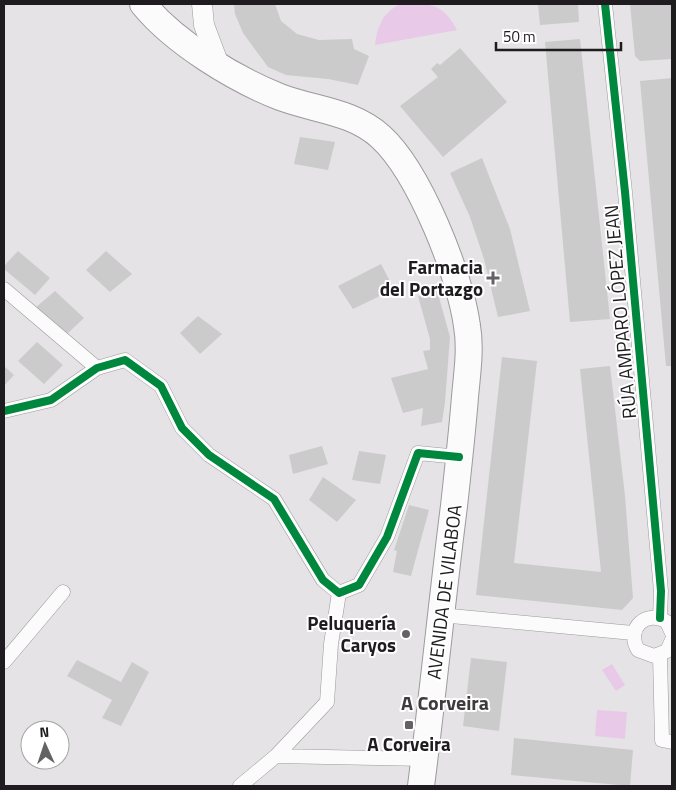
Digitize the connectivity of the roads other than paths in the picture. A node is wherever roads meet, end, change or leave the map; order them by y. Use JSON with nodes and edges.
{"nodes":[{"id":1,"x":143,"y":4,"type":"edge"},
{"id":2,"x":202,"y":4,"type":"edge"},
{"id":3,"x":605,"y":4,"type":"edge"},
{"id":4,"x":219,"y":65,"type":"junction"},
{"id":5,"x":4,"y":289,"type":"edge"},
{"id":6,"x":98,"y":368,"type":"junction"},
{"id":7,"x":4,"y":411,"type":"edge"},
{"id":8,"x":460,"y":457,"type":"junction"},
{"id":9,"x":63,"y":592,"type":"dead end"},
{"id":10,"x":339,"y":593,"type":"junction"},
{"id":11,"x":440,"y":615,"type":"junction"},
{"id":12,"x":660,"y":618,"type":"junction"},
{"id":13,"x":633,"y":633,"type":"junction"},
{"id":14,"x":672,"y":633,"type":"edge"},
{"id":15,"x":672,"y":640,"type":"edge"},
{"id":16,"x":660,"y":655,"type":"junction"},
{"id":17,"x":4,"y":662,"type":"edge"},
{"id":18,"x":672,"y":742,"type":"edge"},
{"id":19,"x":276,"y":756,"type":"junction"},
{"id":20,"x":425,"y":759,"type":"junction"},
{"id":21,"x":240,"y":786,"type":"edge"},
{"id":22,"x":421,"y":786,"type":"edge"}],
"edges":[{"from":1,"to":4,"type":"highway","name":"AVENIDA DE VILABOA"},
{"from":2,"to":4,"type":"street"},
{"from":3,"to":12,"type":"street","name":"RÚA AMPARO LÓPEZ JEAN"},
{"from":4,"to":8,"type":"highway","name":"AVENIDA DE VILABOA"},
{"from":5,"to":6,"type":"street"},
{"from":6,"to":7,"type":"street"},
{"from":6,"to":10,"type":"street"},
{"from":8,"to":10,"type":"street"},
{"from":8,"to":11,"type":"highway","name":"AVENIDA DE VILABOA"},
{"from":9,"to":17,"type":"street"},
{"from":10,"to":19,"type":"street"},
{"from":11,"to":13,"type":"street"},
{"from":11,"to":20,"type":"highway","name":"AVENIDA DE VILABOA"},
{"from":12,"to":13,"type":"street"},
{"from":12,"to":14,"type":"street"},
{"from":13,"to":16,"type":"street"},
{"from":15,"to":16,"type":"street"},
{"from":16,"to":18,"type":"street"},
{"from":19,"to":20,"type":"street"},
{"from":19,"to":21,"type":"street"},
{"from":20,"to":22,"type":"highway","name":"AVENIDA DE VILABOA"}]}
